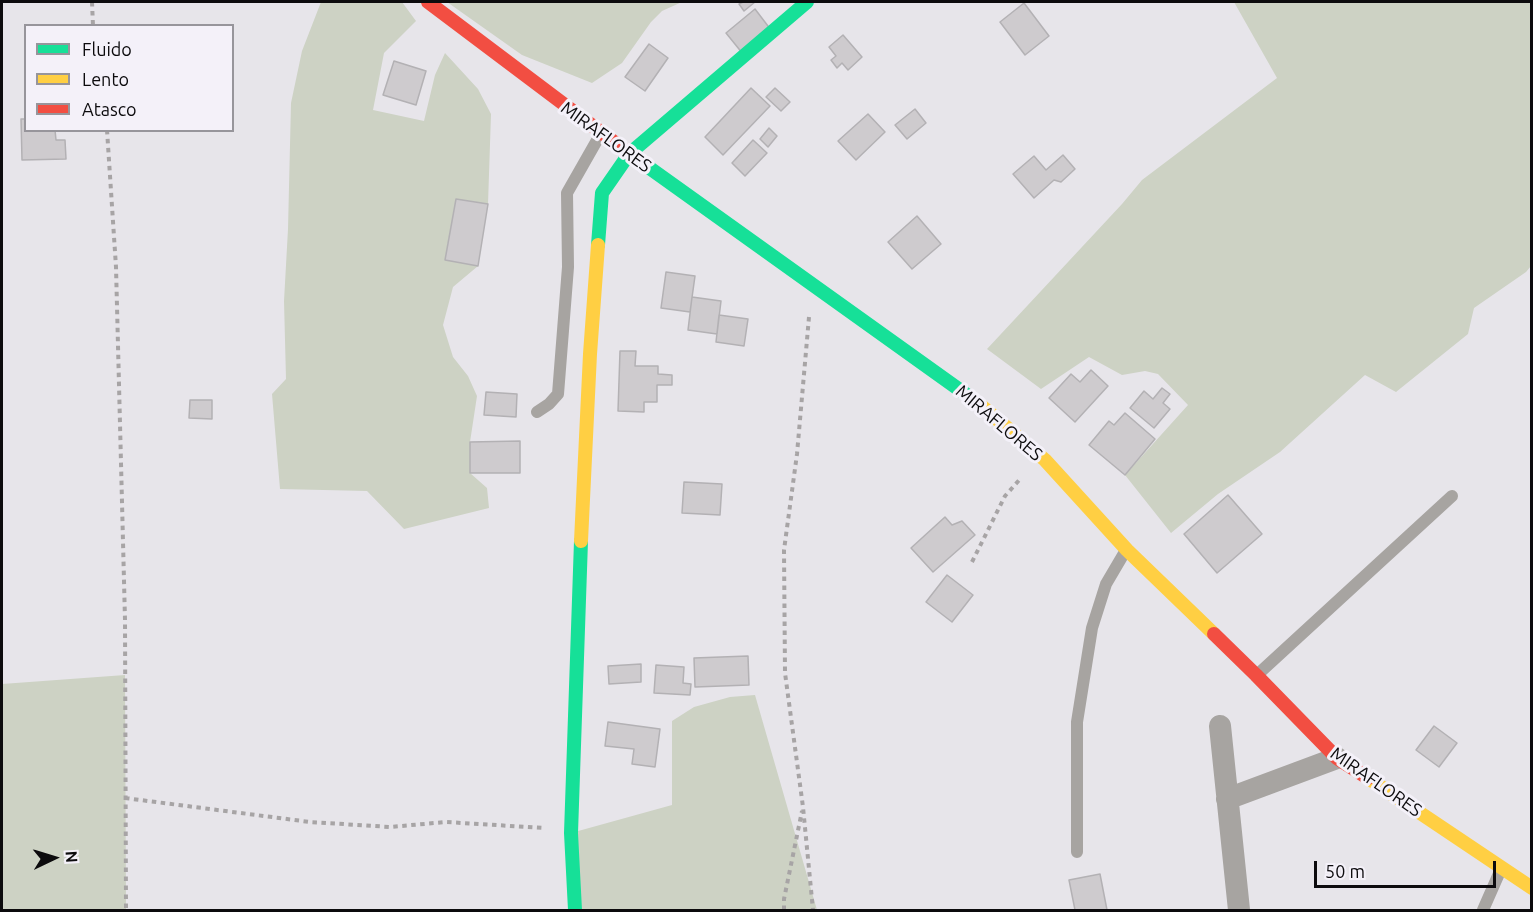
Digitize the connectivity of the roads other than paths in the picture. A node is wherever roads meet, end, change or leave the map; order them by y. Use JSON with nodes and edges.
{"nodes":[{"id":1,"x":428,"y":2,"type":"edge"},
{"id":2,"x":807,"y":2,"type":"edge"},
{"id":3,"x":600,"y":134,"type":"junction"},
{"id":4,"x":629,"y":154,"type":"junction"},
{"id":5,"x":537,"y":412,"type":"dead end"},
{"id":6,"x":1452,"y":496,"type":"dead end"},
{"id":7,"x":1126,"y":550,"type":"junction"},
{"id":8,"x":1256,"y":675,"type":"junction"},
{"id":9,"x":1220,"y":726,"type":"dead end"},
{"id":10,"x":1337,"y":758,"type":"junction"},
{"id":11,"x":1227,"y":799,"type":"junction"},
{"id":12,"x":1077,"y":852,"type":"dead end"},
{"id":13,"x":1501,"y":868,"type":"junction"},
{"id":14,"x":1532,"y":888,"type":"edge"},
{"id":15,"x":575,"y":910,"type":"edge"},
{"id":16,"x":1239,"y":910,"type":"edge"},
{"id":17,"x":1484,"y":910,"type":"edge"}],
"edges":[{"from":1,"to":3,"type":"street","name":"MIRAFLORES"},
{"from":2,"to":4,"type":"street"},
{"from":3,"to":4,"type":"street","name":"MIRAFLORES"},
{"from":3,"to":5,"type":"lane"},
{"from":4,"to":7,"type":"street","name":"MIRAFLORES"},
{"from":4,"to":15,"type":"street"},
{"from":6,"to":8,"type":"lane"},
{"from":7,"to":8,"type":"street","name":"MIRAFLORES"},
{"from":7,"to":12,"type":"lane"},
{"from":8,"to":10,"type":"street","name":"MIRAFLORES"},
{"from":9,"to":11,"type":"street"},
{"from":10,"to":11,"type":"street"},
{"from":10,"to":13,"type":"street","name":"MIRAFLORES"},
{"from":11,"to":16,"type":"street"},
{"from":13,"to":14,"type":"street","name":"MIRAFLORES"},
{"from":13,"to":17,"type":"lane"}]}
